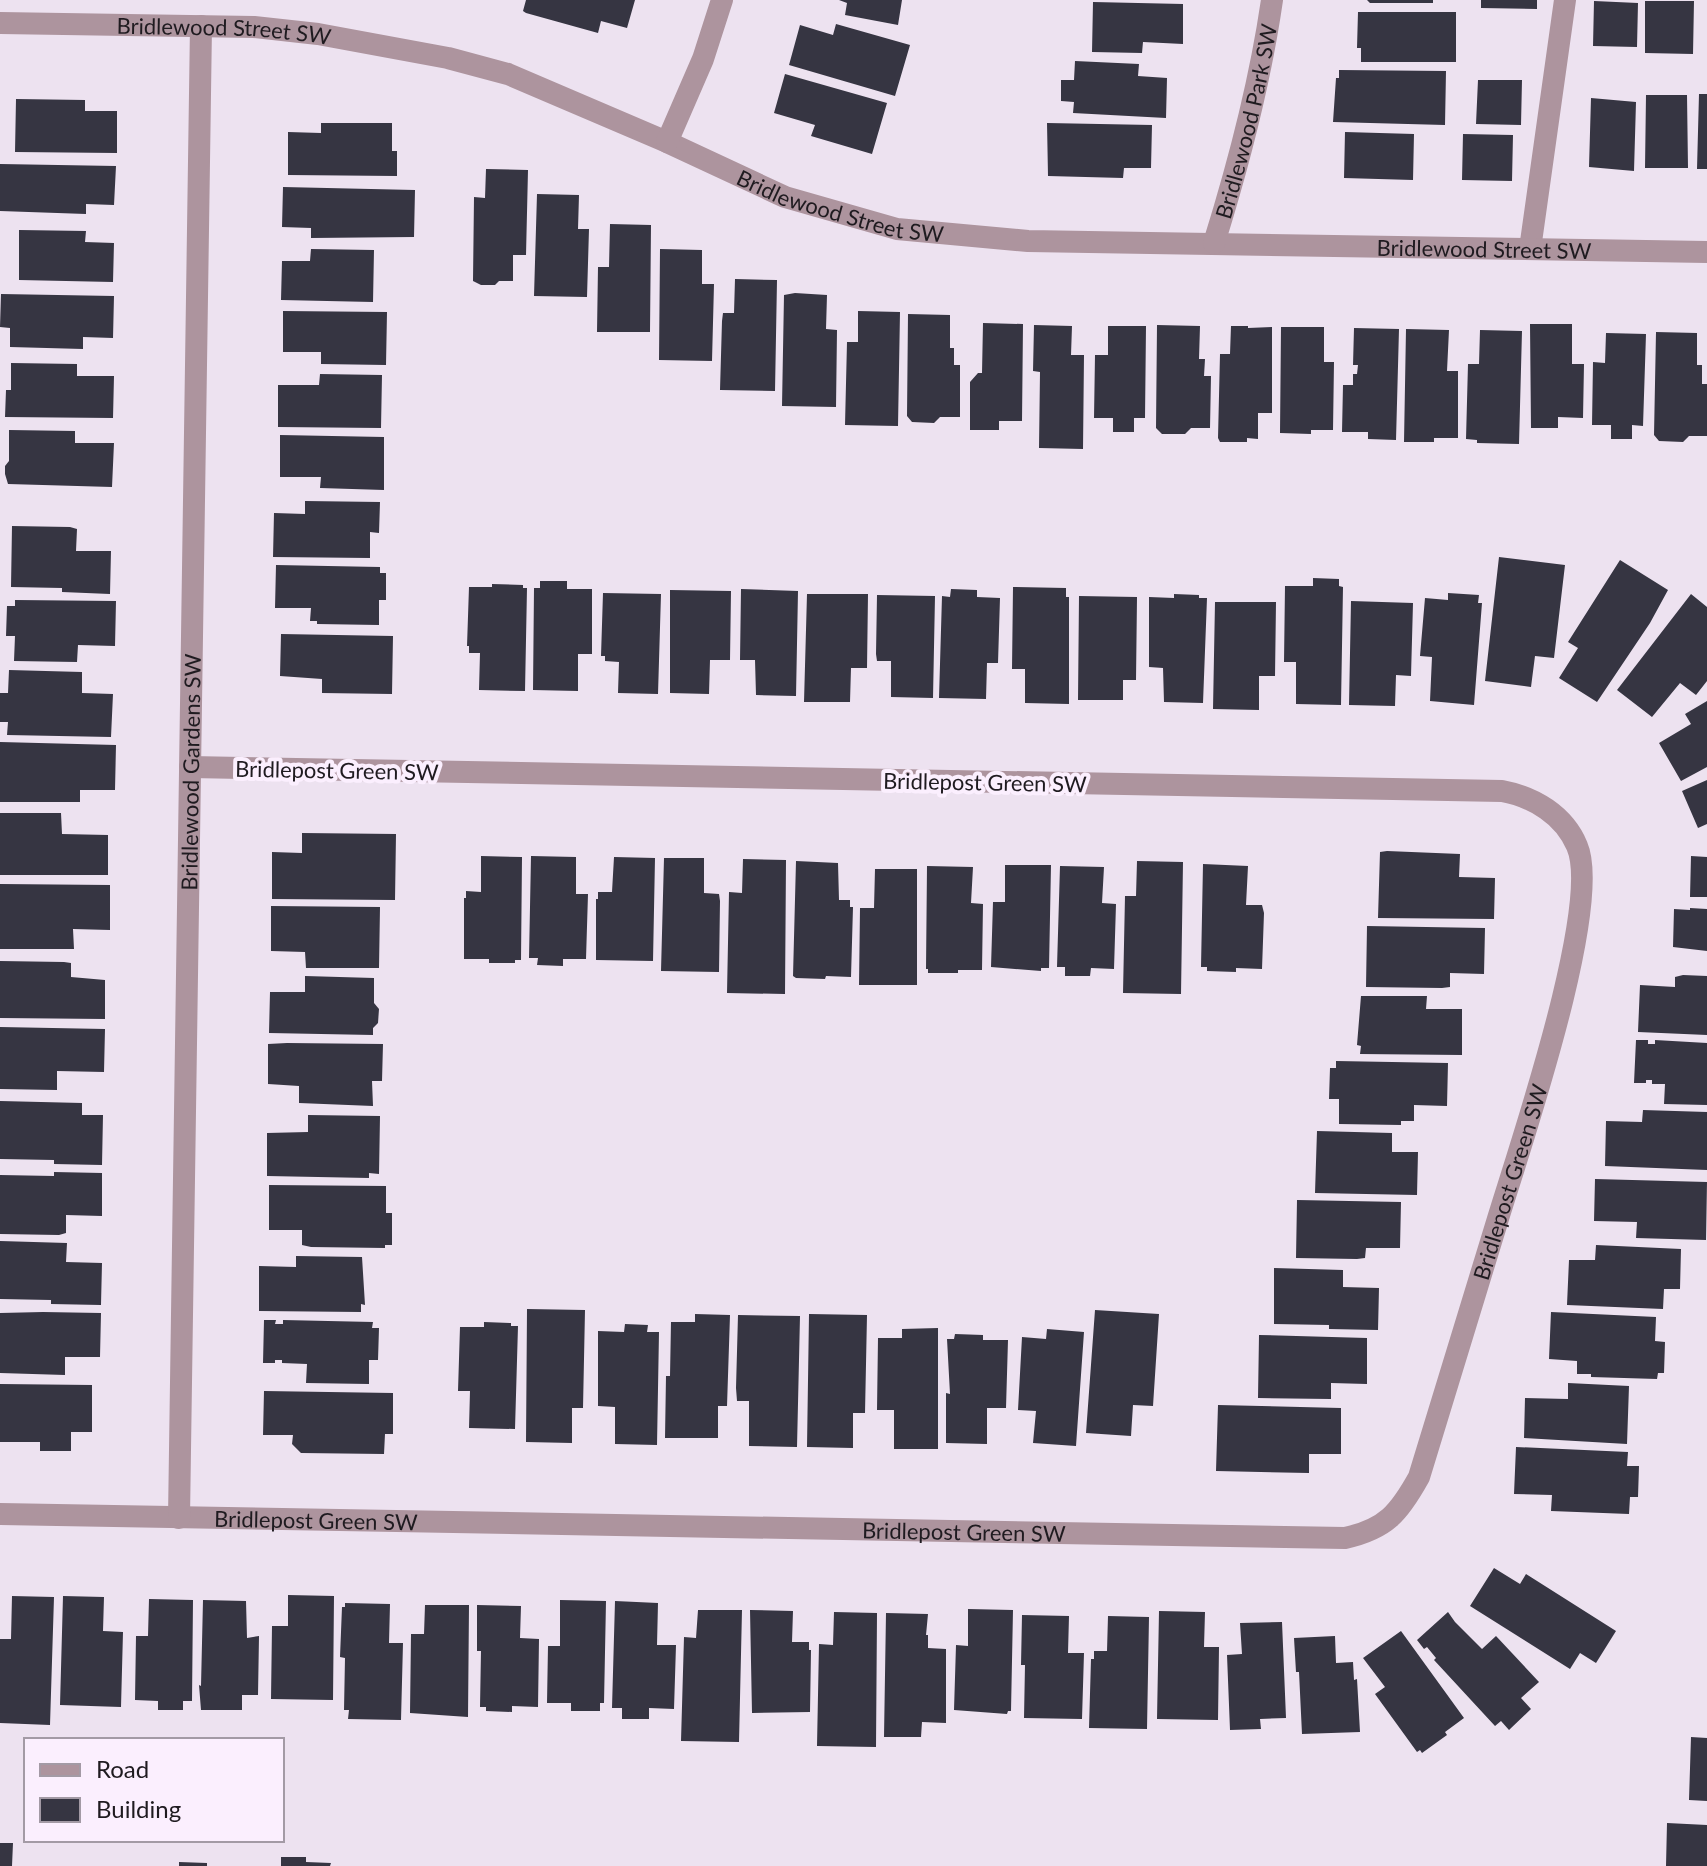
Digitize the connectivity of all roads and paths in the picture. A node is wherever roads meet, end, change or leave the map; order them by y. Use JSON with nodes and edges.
{"nodes":[{"id":1,"x":722,"y":0,"type":"edge"},
{"id":2,"x":1272,"y":0,"type":"edge"},
{"id":3,"x":1565,"y":0,"type":"edge"},
{"id":4,"x":0,"y":23,"type":"edge"},
{"id":5,"x":201,"y":26,"type":"junction"},
{"id":6,"x":667,"y":142,"type":"junction"},
{"id":7,"x":1214,"y":243,"type":"junction"},
{"id":8,"x":1530,"y":249,"type":"junction"},
{"id":9,"x":1707,"y":252,"type":"edge"},
{"id":10,"x":190,"y":767,"type":"junction"},
{"id":11,"x":0,"y":1514,"type":"edge"},
{"id":12,"x":179,"y":1518,"type":"junction"}],
"edges":[{"from":1,"to":6,"type":"street"},
{"from":2,"to":7,"type":"street","name":"Bridlewood Park SW"},
{"from":3,"to":8,"type":"street"},
{"from":4,"to":5,"type":"street","name":"Bridlewood Street SW"},
{"from":5,"to":6,"type":"street","name":"Bridlewood Street SW"},
{"from":5,"to":10,"type":"street","name":"Bridlewood Gardens SW"},
{"from":6,"to":7,"type":"street","name":"Bridlewood Street SW"},
{"from":7,"to":8,"type":"street","name":"Bridlewood Street SW"},
{"from":8,"to":9,"type":"street","name":"Bridlewood Street SW"},
{"from":10,"to":12,"type":"street","name":"Bridlewood Gardens SW"},
{"from":10,"to":12,"type":"street","name":"Bridlepost Green SW"},
{"from":11,"to":12,"type":"street","name":"Bridlepost Green SW"}]}
